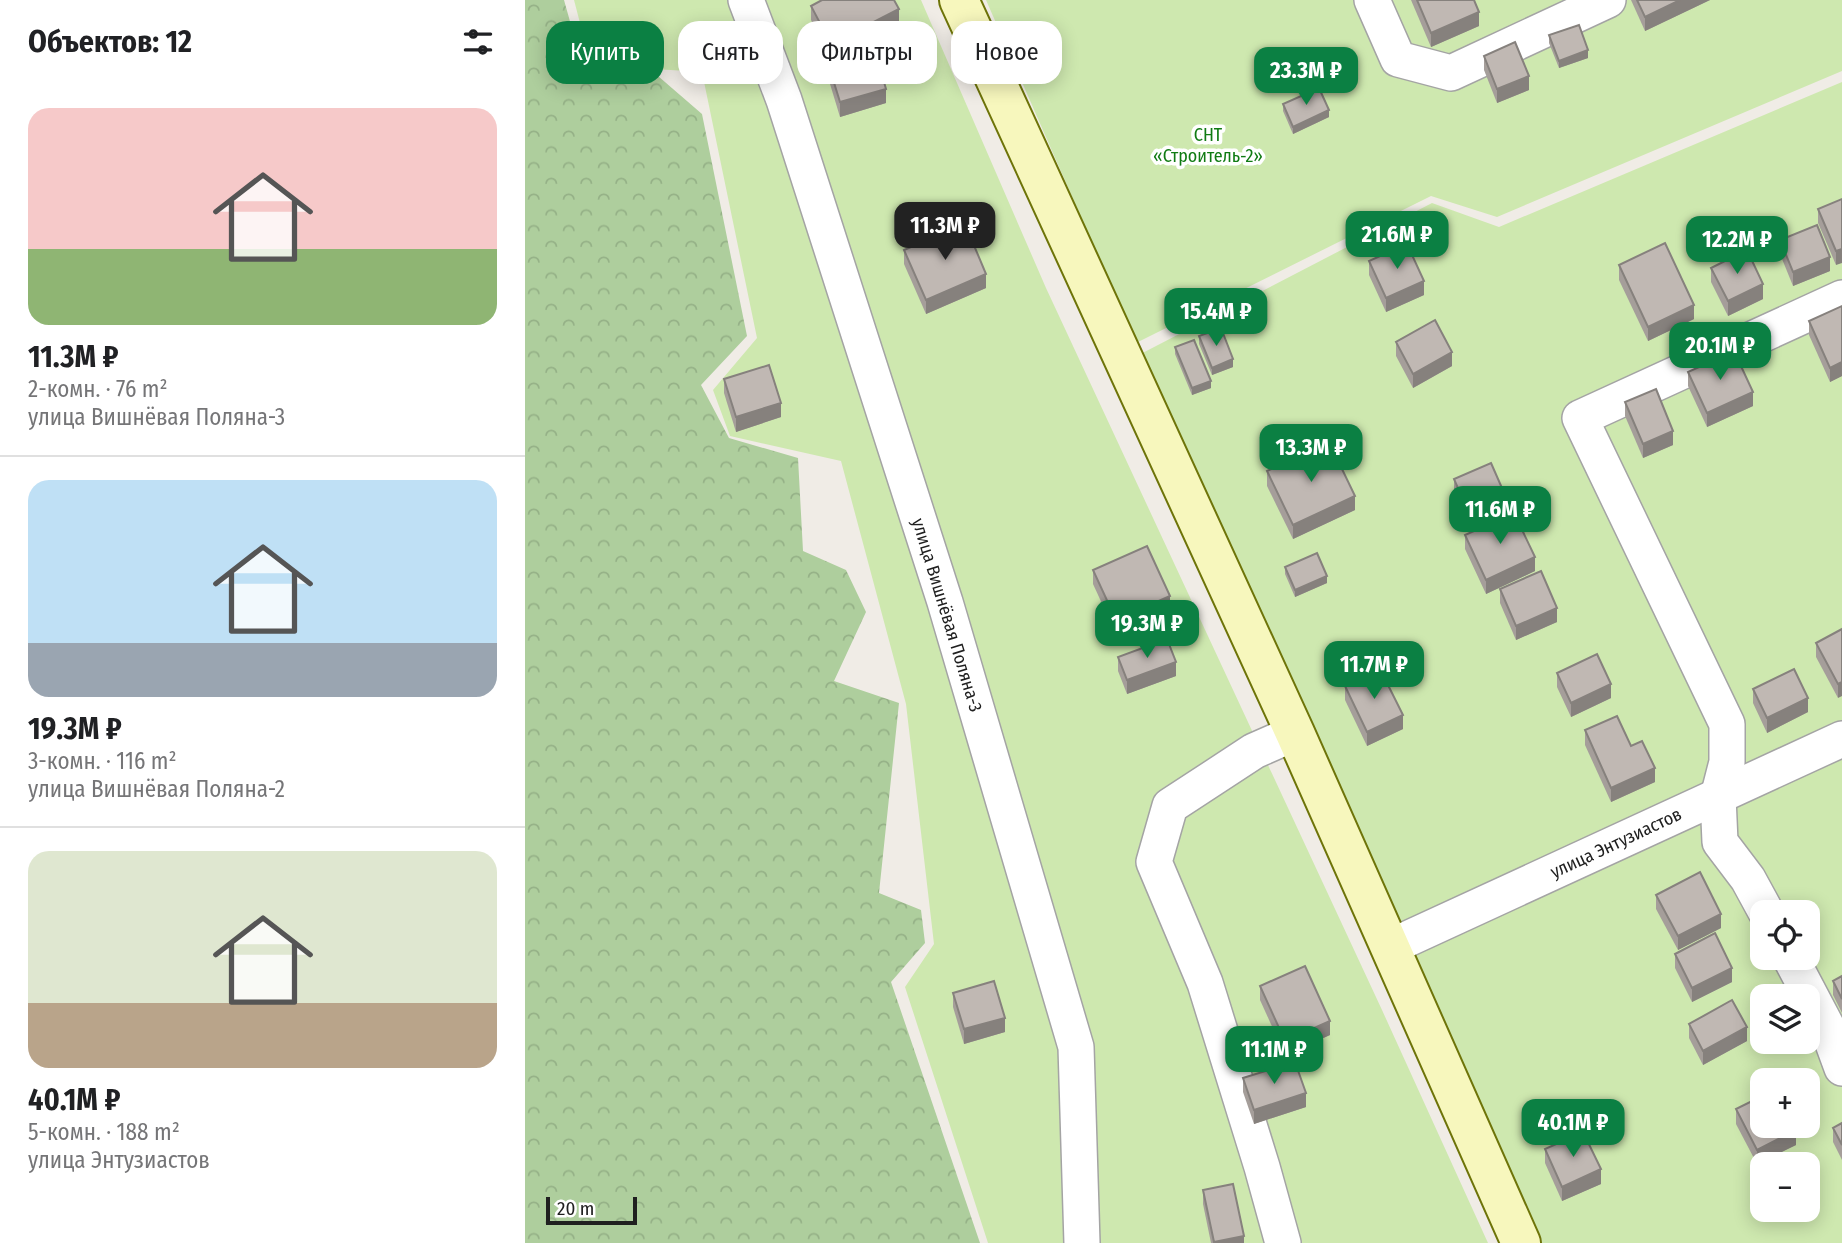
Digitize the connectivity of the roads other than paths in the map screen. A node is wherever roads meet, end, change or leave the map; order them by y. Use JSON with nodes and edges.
{"nodes":[{"id":1,"x":746,"y":0,"type":"edge"},
{"id":2,"x":959,"y":0,"type":"edge"},
{"id":3,"x":1372,"y":0,"type":"edge"},
{"id":4,"x":1608,"y":0,"type":"edge"},
{"id":5,"x":1842,"y":298,"type":"edge"},
{"id":6,"x":1294,"y":733,"type":"junction"},
{"id":7,"x":1842,"y":740,"type":"edge"},
{"id":8,"x":1718,"y":797,"type":"junction"},
{"id":9,"x":1759,"y":900,"type":"edge"},
{"id":10,"x":1390,"y":947,"type":"junction"},
{"id":11,"x":1797,"y":970,"type":"edge"},
{"id":12,"x":1842,"y":1068,"type":"edge"},
{"id":13,"x":1082,"y":1243,"type":"edge"},
{"id":14,"x":1283,"y":1243,"type":"edge"},
{"id":15,"x":1521,"y":1243,"type":"edge"}],
"edges":[{"from":1,"to":13,"type":"street","name":"улица Вишнёвая Поляна-3"},
{"from":2,"to":6,"type":"main road"},
{"from":3,"to":4,"type":"street"},
{"from":5,"to":8,"type":"street"},
{"from":6,"to":10,"type":"main road"},
{"from":6,"to":14,"type":"street"},
{"from":7,"to":8,"type":"street","name":"улица Энтузиастов"},
{"from":8,"to":9,"type":"street"},
{"from":8,"to":10,"type":"street","name":"улица Энтузиастов"},
{"from":10,"to":15,"type":"main road"},
{"from":11,"to":12,"type":"street"}]}
